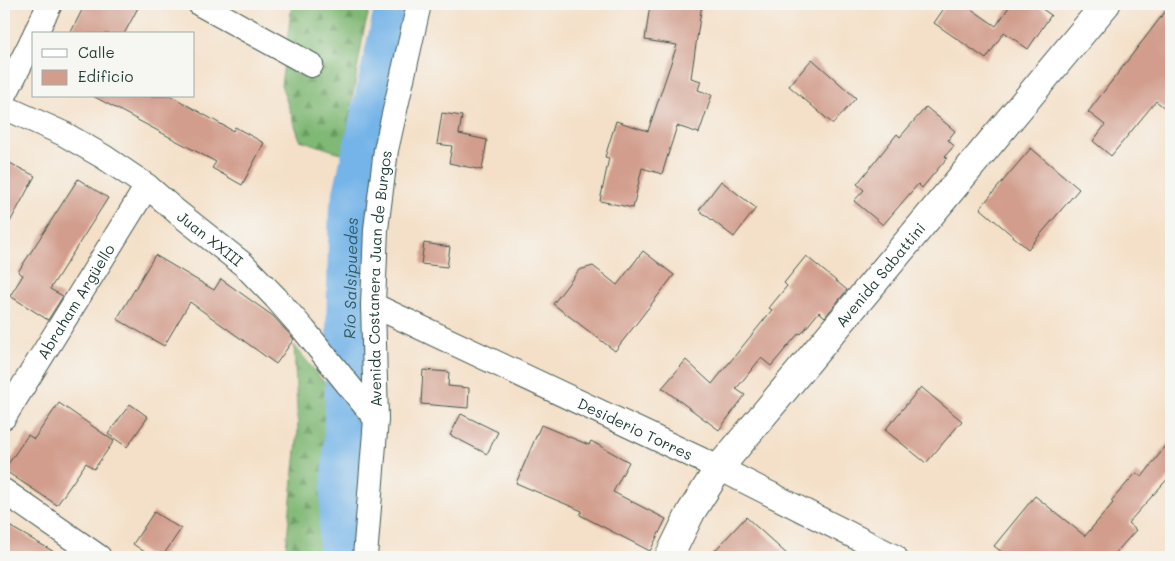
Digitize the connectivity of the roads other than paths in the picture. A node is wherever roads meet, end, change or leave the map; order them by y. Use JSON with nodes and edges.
{"nodes":[{"id":1,"x":50,"y":4,"type":"edge"},
{"id":2,"x":200,"y":4,"type":"edge"},
{"id":3,"x":418,"y":4,"type":"edge"},
{"id":4,"x":1106,"y":4,"type":"edge"},
{"id":5,"x":36,"y":32,"type":"edge"},
{"id":6,"x":32,"y":39,"type":"edge"},
{"id":7,"x":311,"y":65,"type":"dead end"},
{"id":8,"x":4,"y":96,"type":"edge"},
{"id":9,"x":4,"y":107,"type":"edge"},
{"id":10,"x":147,"y":186,"type":"junction"},
{"id":11,"x":372,"y":305,"type":"junction"},
{"id":12,"x":370,"y":412,"type":"junction"},
{"id":13,"x":4,"y":417,"type":"edge"},
{"id":14,"x":719,"y":468,"type":"junction"},
{"id":15,"x":4,"y":491,"type":"edge"},
{"id":16,"x":98,"y":557,"type":"edge"},
{"id":17,"x":366,"y":557,"type":"edge"},
{"id":18,"x":669,"y":557,"type":"edge"},
{"id":19,"x":895,"y":557,"type":"edge"}],
"edges":[{"from":1,"to":5,"type":"street"},
{"from":2,"to":7,"type":"street"},
{"from":3,"to":11,"type":"street","name":"Avenida Costanera Juan de Burgos"},
{"from":4,"to":14,"type":"street","name":"Avenida Sabattini"},
{"from":6,"to":8,"type":"street"},
{"from":9,"to":10,"type":"street","name":"Juan XXIII"},
{"from":10,"to":12,"type":"street","name":"Juan XXIII"},
{"from":10,"to":13,"type":"street","name":"Abraham Argüello"},
{"from":11,"to":12,"type":"street","name":"Avenida Costanera Juan de Burgos"},
{"from":11,"to":14,"type":"street","name":"Desiderio Torres"},
{"from":12,"to":17,"type":"street","name":"Avenida Costanera Juan de Burgos"},
{"from":14,"to":18,"type":"street","name":"Avenida Sabattini"},
{"from":14,"to":19,"type":"street","name":"Desiderio Torres"},
{"from":15,"to":16,"type":"street"}]}
